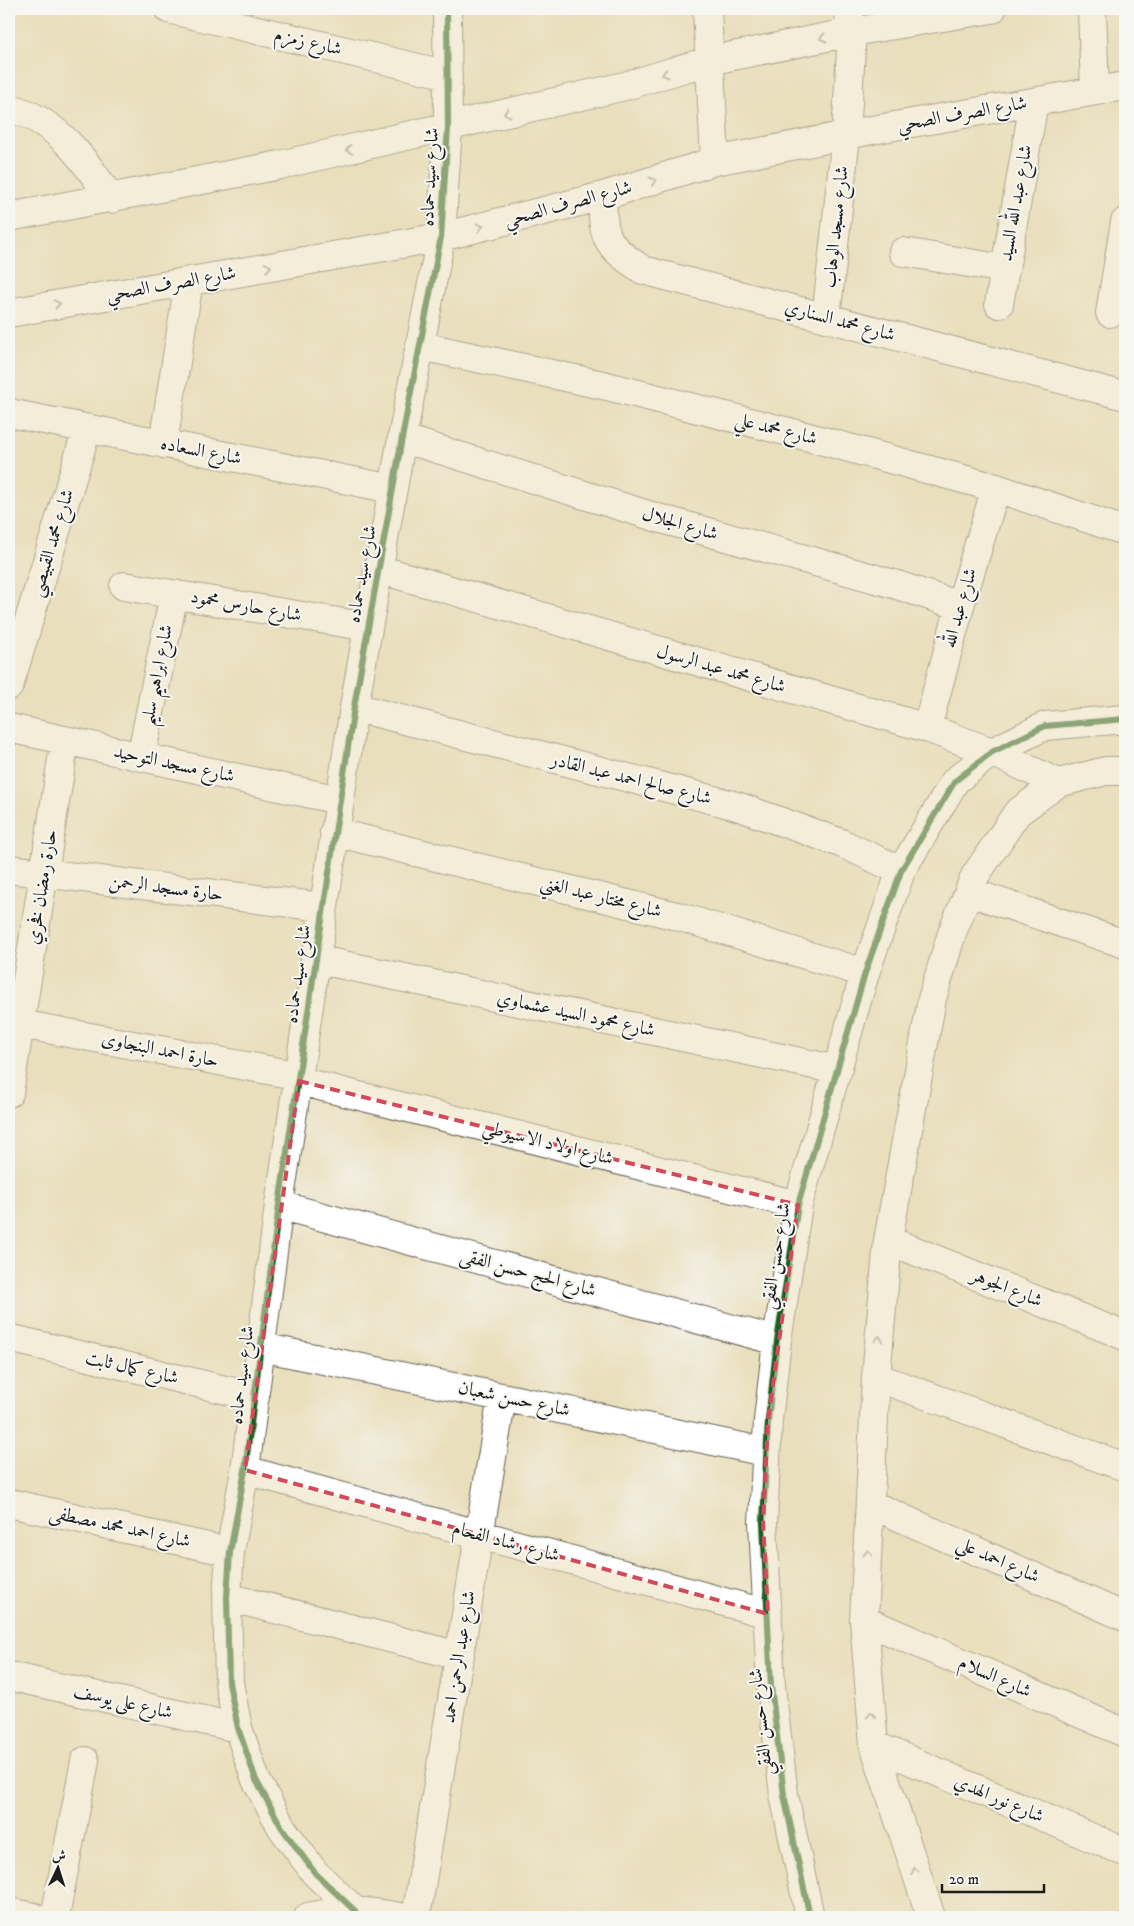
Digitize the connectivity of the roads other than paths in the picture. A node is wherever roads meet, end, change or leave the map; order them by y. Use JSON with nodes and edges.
{"nodes":[{"id":1,"x":168,"y":9,"type":"edge"},
{"id":2,"x":447,"y":9,"type":"edge"},
{"id":3,"x":707,"y":9,"type":"edge"},
{"id":4,"x":992,"y":9,"type":"edge"},
{"id":5,"x":1092,"y":9,"type":"edge"},
{"id":6,"x":850,"y":20,"type":"edge"},
{"id":7,"x":708,"y":61,"type":"junction"},
{"id":8,"x":448,"y":75,"type":"junction"},
{"id":9,"x":1125,"y":86,"type":"edge"},
{"id":10,"x":1095,"y":91,"type":"junction"},
{"id":11,"x":1034,"y":102,"type":"junction"},
{"id":12,"x":9,"y":108,"type":"edge"},
{"id":13,"x":448,"y":127,"type":"junction"},
{"id":14,"x":846,"y":136,"type":"junction"},
{"id":15,"x":715,"y":162,"type":"junction"},
{"id":16,"x":603,"y":196,"type":"junction"},
{"id":17,"x":111,"y":199,"type":"junction"},
{"id":18,"x":9,"y":217,"type":"edge"},
{"id":19,"x":1125,"y":222,"type":"edge"},
{"id":20,"x":442,"y":237,"type":"junction"},
{"id":21,"x":903,"y":252,"type":"dead end"},
{"id":22,"x":1005,"y":269,"type":"junction"},
{"id":23,"x":188,"y":281,"type":"junction"},
{"id":24,"x":999,"y":304,"type":"dead end"},
{"id":25,"x":9,"y":313,"type":"edge"},
{"id":26,"x":1110,"y":313,"type":"dead end"},
{"id":27,"x":826,"y":318,"type":"junction"},
{"id":28,"x":422,"y":346,"type":"junction"},
{"id":29,"x":1125,"y":396,"type":"edge"},
{"id":30,"x":9,"y":413,"type":"edge"},
{"id":31,"x":87,"y":429,"type":"junction"},
{"id":32,"x":402,"y":438,"type":"junction"},
{"id":33,"x":163,"y":444,"type":"junction"},
{"id":34,"x":996,"y":488,"type":"junction"},
{"id":35,"x":393,"y":489,"type":"junction"},
{"id":36,"x":1125,"y":530,"type":"edge"},
{"id":37,"x":378,"y":569,"type":"junction"},
{"id":38,"x":124,"y":586,"type":"dead end"},
{"id":39,"x":174,"y":594,"type":"junction"},
{"id":40,"x":960,"y":606,"type":"junction"},
{"id":41,"x":368,"y":627,"type":"junction"},
{"id":42,"x":9,"y":686,"type":"edge"},
{"id":43,"x":354,"y":707,"type":"junction"},
{"id":44,"x":1125,"y":719,"type":"edge"},
{"id":45,"x":9,"y":728,"type":"edge"},
{"id":46,"x":928,"y":728,"type":"junction"},
{"id":47,"x":65,"y":740,"type":"junction"},
{"id":48,"x":992,"y":752,"type":"junction"},
{"id":49,"x":141,"y":757,"type":"junction"},
{"id":50,"x":1125,"y":771,"type":"edge"},
{"id":51,"x":1058,"y":783,"type":"junction"},
{"id":52,"x":339,"y":800,"type":"junction"},
{"id":53,"x":334,"y":832,"type":"junction"},
{"id":54,"x":9,"y":869,"type":"edge"},
{"id":55,"x":901,"y":871,"type":"junction"},
{"id":56,"x":44,"y":874,"type":"junction"},
{"id":57,"x":968,"y":892,"type":"junction"},
{"id":58,"x":323,"y":906,"type":"junction"},
{"id":59,"x":1125,"y":944,"type":"edge"},
{"id":60,"x":315,"y":959,"type":"junction"},
{"id":61,"x":865,"y":974,"type":"junction"},
{"id":62,"x":20,"y":1024,"type":"junction"},
{"id":63,"x":838,"y":1070,"type":"junction"},
{"id":64,"x":299,"y":1079,"type":"junction"},
{"id":65,"x":9,"y":1093,"type":"edge"},
{"id":66,"x":279,"y":1205,"type":"junction"},
{"id":67,"x":798,"y":1205,"type":"junction"},
{"id":68,"x":888,"y":1240,"type":"junction"},
{"id":69,"x":1125,"y":1336,"type":"edge"},
{"id":70,"x":9,"y":1338,"type":"edge"},
{"id":71,"x":777,"y":1341,"type":"junction"},
{"id":72,"x":261,"y":1347,"type":"junction"},
{"id":73,"x":876,"y":1377,"type":"junction"},
{"id":74,"x":255,"y":1397,"type":"junction"},
{"id":75,"x":502,"y":1397,"type":"junction"},
{"id":76,"x":766,"y":1452,"type":"junction"},
{"id":77,"x":1125,"y":1467,"type":"edge"},
{"id":78,"x":245,"y":1470,"type":"junction"},
{"id":79,"x":9,"y":1503,"type":"edge"},
{"id":80,"x":870,"y":1504,"type":"junction"},
{"id":81,"x":479,"y":1534,"type":"junction"},
{"id":82,"x":230,"y":1552,"type":"junction"},
{"id":83,"x":227,"y":1597,"type":"junction"},
{"id":84,"x":768,"y":1614,"type":"junction"},
{"id":85,"x":1125,"y":1617,"type":"edge"},
{"id":86,"x":864,"y":1620,"type":"junction"},
{"id":87,"x":460,"y":1656,"type":"junction"},
{"id":88,"x":9,"y":1676,"type":"edge"},
{"id":89,"x":238,"y":1728,"type":"junction"},
{"id":90,"x":1125,"y":1733,"type":"edge"},
{"id":91,"x":874,"y":1746,"type":"junction"},
{"id":92,"x":84,"y":1761,"type":"dead end"},
{"id":93,"x":1125,"y":1852,"type":"edge"},
{"id":94,"x":354,"y":1911,"type":"junction"},
{"id":95,"x":9,"y":1912,"type":"edge"},
{"id":96,"x":34,"y":1917,"type":"edge"},
{"id":97,"x":55,"y":1917,"type":"edge"},
{"id":98,"x":308,"y":1917,"type":"edge"},
{"id":99,"x":399,"y":1917,"type":"edge"},
{"id":100,"x":416,"y":1917,"type":"edge"},
{"id":101,"x":810,"y":1917,"type":"edge"},
{"id":102,"x":931,"y":1917,"type":"edge"}],
"edges":[{"from":1,"to":8,"type":"street","name":"شارع زمزم"},
{"from":2,"to":8,"type":"street","name":"شارع سيد حماده"},
{"from":3,"to":7,"type":"street"},
{"from":4,"to":6,"type":"street"},
{"from":5,"to":10,"type":"street"},
{"from":6,"to":7,"type":"street","one_way":true},
{"from":6,"to":14,"type":"street","name":"شارع مسجد الوهاب"},
{"from":7,"to":13,"type":"street","one_way":true},
{"from":7,"to":15,"type":"street"},
{"from":8,"to":13,"type":"street","name":"شارع سيد حماده"},
{"from":9,"to":10,"type":"street","name":"شارع الصرف الصحي"},
{"from":10,"to":11,"type":"street","name":"شارع الصرف الصحي"},
{"from":11,"to":14,"type":"street","name":"شارع الصرف الصحي"},
{"from":11,"to":22,"type":"street","name":"شارع عبد الله السيد"},
{"from":12,"to":17,"type":"street"},
{"from":13,"to":17,"type":"street","one_way":true},
{"from":13,"to":20,"type":"street","name":"شارع سيد حماده"},
{"from":14,"to":15,"type":"street","name":"شارع الصرف الصحي"},
{"from":14,"to":27,"type":"street","name":"شارع مسجد الوهاب"},
{"from":16,"to":15,"type":"street","name":"شارع الصرف الصحي","one_way":true},
{"from":20,"to":16,"type":"street","name":"شارع الصرف الصحي","one_way":true},
{"from":16,"to":27,"type":"street","name":"شارع محمد السناري"},
{"from":17,"to":18,"type":"street"},
{"from":19,"to":26,"type":"street"},
{"from":23,"to":20,"type":"street","name":"شارع الصرف الصحي","one_way":true},
{"from":20,"to":28,"type":"street","name":"شارع سيد حماده"},
{"from":21,"to":22,"type":"street"},
{"from":22,"to":24,"type":"street","name":"شارع عبد الله السيد"},
{"from":25,"to":23,"type":"street","name":"شارع الصرف الصحي","one_way":true},
{"from":23,"to":33,"type":"street"},
{"from":27,"to":29,"type":"street","name":"شارع محمد السناري"},
{"from":28,"to":32,"type":"street","name":"شارع سيد حماده"},
{"from":28,"to":34,"type":"street","name":"شارع محمد علي"},
{"from":30,"to":31,"type":"street","name":"شارع السعاده"},
{"from":31,"to":33,"type":"street","name":"شارع السعاده"},
{"from":31,"to":42,"type":"street","name":"شارع محمد القبيصي"},
{"from":32,"to":35,"type":"street","name":"شارع سيد حماده"},
{"from":32,"to":40,"type":"street","name":"شارع الجلال"},
{"from":33,"to":35,"type":"street","name":"شارع السعاده"},
{"from":34,"to":36,"type":"street","name":"شارع محمد علي"},
{"from":34,"to":40,"type":"street","name":"شارع عبد الله"},
{"from":35,"to":37,"type":"street","name":"شارع سيد حماده"},
{"from":37,"to":41,"type":"street","name":"شارع سيد حماده"},
{"from":37,"to":46,"type":"street","name":"شارع محمد عبد الرسول"},
{"from":38,"to":39,"type":"street","name":"شارع حارس محمود"},
{"from":39,"to":41,"type":"street","name":"شارع حارس محمود"},
{"from":39,"to":49,"type":"street","name":"شارع ابراهيم سليم"},
{"from":40,"to":46,"type":"street","name":"شارع عبد الله"},
{"from":41,"to":43,"type":"street","name":"شارع سيد حماده"},
{"from":43,"to":52,"type":"street","name":"شارع سيد حماده"},
{"from":43,"to":55,"type":"street","name":"شارع صالح احمد عبد القادر"},
{"from":44,"to":48,"type":"street","name":"شارع حسن الفقي"},
{"from":45,"to":47,"type":"street","name":"شارع مسجد التوحيد"},
{"from":46,"to":48,"type":"street","name":"شارع محمد عبد الرسول"},
{"from":47,"to":49,"type":"street","name":"شارع مسجد التوحيد"},
{"from":47,"to":56,"type":"street","name":"حارة رمضان فخري"},
{"from":48,"to":51,"type":"street","name":"شارع محمد عبد الرسول"},
{"from":48,"to":55,"type":"street","name":"شارع حسن الفقي"},
{"from":49,"to":52,"type":"street","name":"شارع مسجد التوحيد"},
{"from":50,"to":51,"type":"street"},
{"from":51,"to":57,"type":"street"},
{"from":52,"to":53,"type":"street","name":"شارع سيد حماده"},
{"from":53,"to":58,"type":"street","name":"شارع سيد حماده"},
{"from":53,"to":61,"type":"street","name":"شارع مختار عبد الغني"},
{"from":54,"to":56,"type":"street","name":"حارة مسجد الرحمن"},
{"from":55,"to":61,"type":"street","name":"شارع حسن الفقي"},
{"from":56,"to":58,"type":"street","name":"حارة مسجد الرحمن"},
{"from":56,"to":62,"type":"street","name":"حارة رمضان فخري"},
{"from":57,"to":59,"type":"street"},
{"from":57,"to":68,"type":"street"},
{"from":58,"to":60,"type":"street","name":"شارع سيد حماده"},
{"from":60,"to":63,"type":"street","name":"شارع محمود السيد عشماوي"},
{"from":60,"to":64,"type":"street","name":"شارع سيد حماده"},
{"from":61,"to":63,"type":"street","name":"شارع حسن الفقي"},
{"from":62,"to":64,"type":"street","name":"حارة احمد البنجاوى"},
{"from":62,"to":65,"type":"street","name":"حارة رمضان فخري"},
{"from":63,"to":67,"type":"street","name":"شارع حسن الفقي"},
{"from":64,"to":66,"type":"street","name":"شارع سيد حماده"},
{"from":64,"to":67,"type":"street","name":"شارع اولاد الاسيوطي"},
{"from":66,"to":71,"type":"street","name":"شارع الحج حسن الفقى"},
{"from":66,"to":72,"type":"street","name":"شارع سيد حماده"},
{"from":67,"to":71,"type":"street","name":"شارع حسن الفقي"},
{"from":68,"to":69,"type":"street","name":"شارع الجوهر"},
{"from":73,"to":68,"type":"street","one_way":true},
{"from":70,"to":74,"type":"street","name":"شارع كمال ثابت"},
{"from":71,"to":76,"type":"street","name":"شارع حسن الفقي"},
{"from":72,"to":74,"type":"street","name":"شارع سيد حماده"},
{"from":72,"to":75,"type":"street","name":"شارع حسن شعبان"},
{"from":73,"to":77,"type":"street"},
{"from":73,"to":80,"type":"street"},
{"from":74,"to":78,"type":"street","name":"شارع سيد حماده"},
{"from":75,"to":76,"type":"street","name":"شارع حسن شعبان"},
{"from":75,"to":81,"type":"street","name":"شارع عبد الرحمن احمد"},
{"from":76,"to":84,"type":"street","name":"شارع حسن الفقي"},
{"from":78,"to":81,"type":"street","name":"شارع رشاد الفحام"},
{"from":78,"to":82,"type":"street","name":"شارع سيد حماده"},
{"from":79,"to":82,"type":"street","name":"شارع احمد محمد مصطفى"},
{"from":80,"to":85,"type":"street","name":"شارع احمد علي"},
{"from":86,"to":80,"type":"street","one_way":true},
{"from":81,"to":84,"type":"street","name":"شارع رشاد الفحام"},
{"from":81,"to":87,"type":"street","name":"شارع عبد الرحمن احمد"},
{"from":82,"to":83,"type":"street","name":"شارع سيد حماده"},
{"from":83,"to":87,"type":"street"},
{"from":83,"to":89,"type":"street","name":"شارع سيد حماده"},
{"from":84,"to":101,"type":"street","name":"شارع حسن الفقي"},
{"from":86,"to":90,"type":"street","name":"شارع السلام"},
{"from":91,"to":86,"type":"street","one_way":true},
{"from":87,"to":100,"type":"street","name":"شارع عبد الرحمن احمد"},
{"from":88,"to":89,"type":"street","name":"شارع على يوسف"},
{"from":89,"to":94,"type":"street","name":"شارع سيد حماده"},
{"from":91,"to":93,"type":"street","name":"شارع نور الهدي"},
{"from":102,"to":91,"type":"street","one_way":true},
{"from":92,"to":97,"type":"street"},
{"from":94,"to":98,"type":"street"},
{"from":94,"to":99,"type":"street"},
{"from":95,"to":96,"type":"street"}]}
